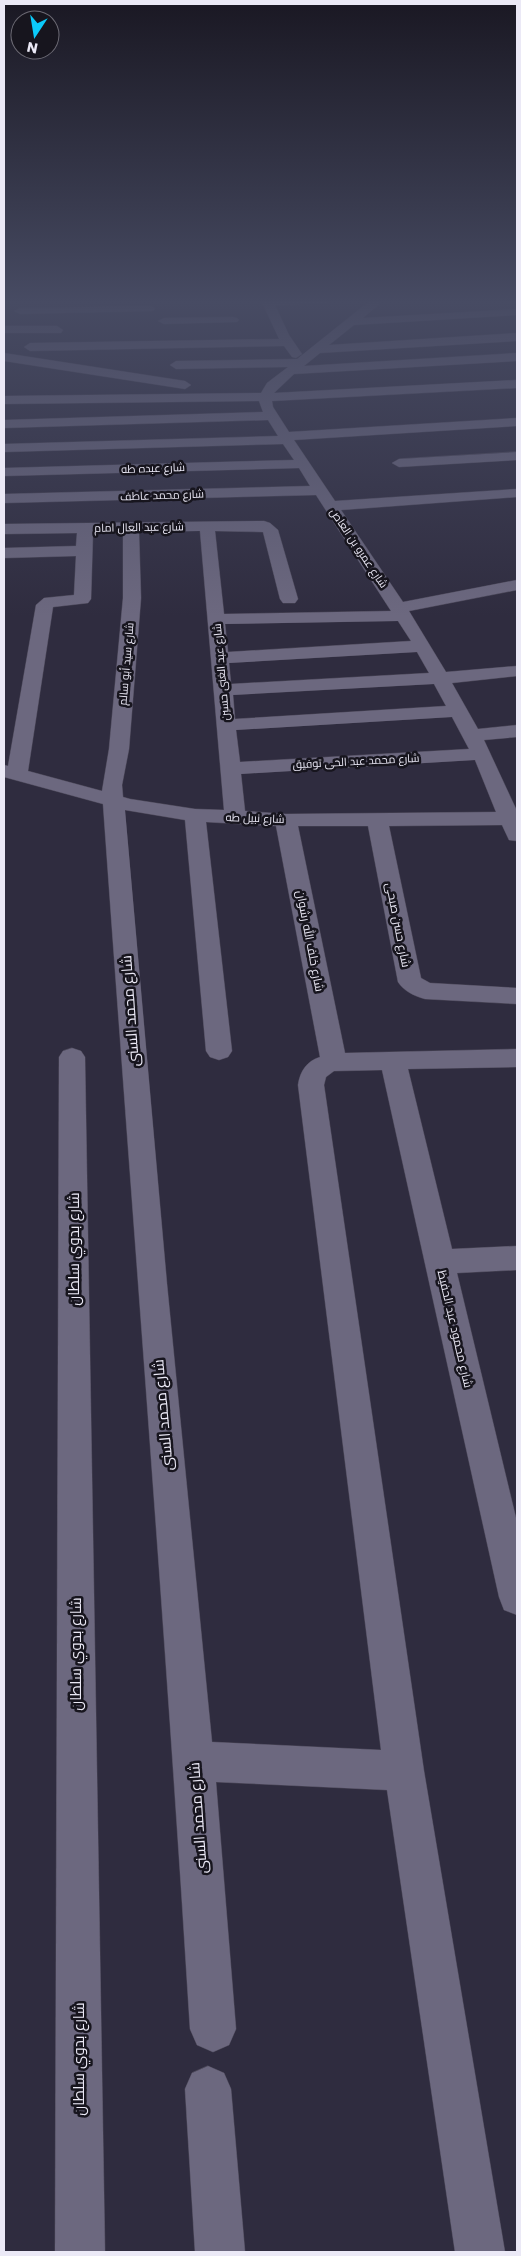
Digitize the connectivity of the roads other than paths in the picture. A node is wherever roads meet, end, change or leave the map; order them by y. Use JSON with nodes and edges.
{"nodes":[{"id":1,"x":41,"y":405,"type":"edge"},
{"id":2,"x":266,"y":405,"type":"edge"},
{"id":3,"x":271,"y":416,"type":"junction"},
{"id":4,"x":362,"y":416,"type":"dead end"},
{"id":5,"x":517,"y":422,"type":"edge"},
{"id":6,"x":40,"y":423,"type":"junction"},
{"id":7,"x":4,"y":424,"type":"edge"},
{"id":8,"x":457,"y":426,"type":"junction"},
{"id":9,"x":370,"y":430,"type":"junction"},
{"id":10,"x":286,"y":438,"type":"junction"},
{"id":11,"x":38,"y":447,"type":"junction"},
{"id":12,"x":4,"y":448,"type":"edge"},
{"id":13,"x":517,"y":456,"type":"edge"},
{"id":14,"x":476,"y":459,"type":"junction"},
{"id":15,"x":398,"y":463,"type":"dead end"},
{"id":16,"x":303,"y":464,"type":"junction"},
{"id":17,"x":36,"y":471,"type":"junction"},
{"id":18,"x":4,"y":472,"type":"edge"},
{"id":19,"x":321,"y":490,"type":"junction"},
{"id":20,"x":517,"y":493,"type":"edge"},
{"id":21,"x":497,"y":494,"type":"junction"},
{"id":22,"x":35,"y":498,"type":"junction"},
{"id":23,"x":4,"y":499,"type":"edge"},
{"id":24,"x":331,"y":506,"type":"junction"},
{"id":25,"x":207,"y":526,"type":"junction"},
{"id":26,"x":131,"y":527,"type":"junction"},
{"id":27,"x":33,"y":528,"type":"junction"},
{"id":28,"x":85,"y":528,"type":"junction"},
{"id":29,"x":4,"y":529,"type":"edge"},
{"id":30,"x":84,"y":551,"type":"junction"},
{"id":31,"x":4,"y":553,"type":"edge"},
{"id":32,"x":517,"y":585,"type":"edge"},
{"id":33,"x":289,"y":599,"type":"dead end"},
{"id":34,"x":402,"y":612,"type":"junction"},
{"id":35,"x":216,"y":619,"type":"junction"},
{"id":36,"x":423,"y":646,"type":"junction"},
{"id":37,"x":220,"y":658,"type":"junction"},
{"id":38,"x":517,"y":671,"type":"edge"},
{"id":39,"x":441,"y":678,"type":"junction"},
{"id":40,"x":222,"y":690,"type":"junction"},
{"id":41,"x":460,"y":711,"type":"junction"},
{"id":42,"x":226,"y":725,"type":"junction"},
{"id":43,"x":517,"y":731,"type":"edge"},
{"id":44,"x":472,"y":735,"type":"junction"},
{"id":45,"x":482,"y":754,"type":"junction"},
{"id":46,"x":230,"y":769,"type":"junction"},
{"id":47,"x":10,"y":773,"type":"edge"},
{"id":48,"x":114,"y":800,"type":"junction"},
{"id":49,"x":196,"y":816,"type":"junction"},
{"id":50,"x":235,"y":818,"type":"junction"},
{"id":51,"x":377,"y":819,"type":"junction"},
{"id":52,"x":286,"y":820,"type":"junction"},
{"id":53,"x":514,"y":820,"type":"edge"},
{"id":54,"x":517,"y":996,"type":"edge"},
{"id":55,"x":219,"y":1051,"type":"dead end"},
{"id":56,"x":72,"y":1057,"type":"dead end"},
{"id":57,"x":517,"y":1058,"type":"edge"},
{"id":58,"x":393,"y":1060,"type":"junction"},
{"id":59,"x":334,"y":1062,"type":"junction"},
{"id":60,"x":517,"y":1258,"type":"edge"},
{"id":61,"x":440,"y":1262,"type":"junction"},
{"id":62,"x":517,"y":1597,"type":"edge"},
{"id":63,"x":194,"y":1761,"type":"junction"},
{"id":64,"x":404,"y":1771,"type":"junction"},
{"id":65,"x":213,"y":2030,"type":"dead end"},
{"id":66,"x":208,"y":2089,"type":"dead end"},
{"id":67,"x":80,"y":2252,"type":"edge"},
{"id":68,"x":220,"y":2252,"type":"edge"},
{"id":69,"x":480,"y":2252,"type":"edge"}],
"edges":[{"from":1,"to":6,"type":"street"},
{"from":2,"to":3,"type":"street","name":"شارع عمرو بن العاص"},
{"from":3,"to":6,"type":"street"},
{"from":3,"to":10,"type":"street","name":"شارع عمرو بن العاص"},
{"from":4,"to":9,"type":"street"},
{"from":5,"to":8,"type":"street"},
{"from":6,"to":7,"type":"street"},
{"from":6,"to":11,"type":"street"},
{"from":8,"to":9,"type":"street"},
{"from":8,"to":14,"type":"street"},
{"from":9,"to":10,"type":"street"},
{"from":10,"to":11,"type":"street"},
{"from":10,"to":16,"type":"street","name":"شارع عمرو بن العاص"},
{"from":11,"to":12,"type":"street"},
{"from":11,"to":17,"type":"street"},
{"from":13,"to":14,"type":"street"},
{"from":14,"to":15,"type":"street"},
{"from":14,"to":21,"type":"street"},
{"from":16,"to":17,"type":"street","name":"شارع عبده طه"},
{"from":16,"to":19,"type":"street","name":"شارع عمرو بن العاص"},
{"from":17,"to":18,"type":"street","name":"شارع عبده طه"},
{"from":17,"to":22,"type":"street"},
{"from":19,"to":22,"type":"street","name":"شارع محمد عاطف"},
{"from":19,"to":24,"type":"street","name":"شارع عمرو بن العاص"},
{"from":20,"to":21,"type":"street"},
{"from":21,"to":24,"type":"street"},
{"from":22,"to":23,"type":"street","name":"شارع محمد عاطف"},
{"from":22,"to":27,"type":"street"},
{"from":24,"to":34,"type":"street","name":"شارع عمرو بن العاص"},
{"from":25,"to":26,"type":"street","name":"شارع عبد العال امام"},
{"from":25,"to":33,"type":"street","name":"شارع عبد العال امام"},
{"from":25,"to":35,"type":"street","name":"شارع عبد الغنى حسين"},
{"from":26,"to":28,"type":"street","name":"شارع عبد العال امام"},
{"from":26,"to":48,"type":"street","name":"شارع سيد أبو سالم"},
{"from":27,"to":28,"type":"street","name":"شارع عبد العال امام"},
{"from":27,"to":29,"type":"street","name":"شارع عبد العال امام"},
{"from":28,"to":30,"type":"street"},
{"from":30,"to":31,"type":"street"},
{"from":30,"to":47,"type":"street"},
{"from":32,"to":34,"type":"street"},
{"from":34,"to":35,"type":"street"},
{"from":34,"to":36,"type":"street","name":"شارع عمرو بن العاص"},
{"from":35,"to":37,"type":"street","name":"شارع عبد الغنى حسين"},
{"from":36,"to":37,"type":"street"},
{"from":36,"to":39,"type":"street","name":"شارع عمرو بن العاص"},
{"from":37,"to":40,"type":"street","name":"شارع عبد الغنى حسين"},
{"from":38,"to":39,"type":"street"},
{"from":39,"to":40,"type":"street"},
{"from":39,"to":41,"type":"street","name":"شارع عمرو بن العاص"},
{"from":40,"to":42,"type":"street","name":"شارع عبد الغنى حسين"},
{"from":41,"to":42,"type":"street"},
{"from":41,"to":44,"type":"street","name":"شارع عمرو بن العاص"},
{"from":42,"to":46,"type":"street","name":"شارع عبد الغنى حسين"},
{"from":43,"to":44,"type":"street"},
{"from":44,"to":45,"type":"street","name":"شارع عمرو بن العاص"},
{"from":45,"to":46,"type":"street","name":"شارع محمد عبد الحى توفيق"},
{"from":45,"to":53,"type":"street","name":"شارع عمرو بن العاص"},
{"from":46,"to":50,"type":"street","name":"شارع عبد الغنى حسين"},
{"from":47,"to":48,"type":"street","name":"شارع نبيل طه"},
{"from":48,"to":49,"type":"street","name":"شارع نبيل طه"},
{"from":48,"to":63,"type":"street","name":"شارع محمد السنى"},
{"from":49,"to":50,"type":"street","name":"شارع نبيل طه"},
{"from":49,"to":55,"type":"street"},
{"from":50,"to":52,"type":"street","name":"شارع نبيل طه"},
{"from":51,"to":52,"type":"street","name":"شارع نبيل طه"},
{"from":51,"to":53,"type":"street","name":"شارع نبيل طه"},
{"from":51,"to":54,"type":"street","name":"شارع حسن صبحى"},
{"from":52,"to":59,"type":"street","name":"شارع خلف الله رشوان"},
{"from":56,"to":67,"type":"street","name":"شارع بدوي سلطان"},
{"from":57,"to":58,"type":"street"},
{"from":58,"to":59,"type":"street"},
{"from":58,"to":61,"type":"street","name":"شارع محمود عبد الحفيظ"},
{"from":59,"to":64,"type":"street"},
{"from":60,"to":61,"type":"street"},
{"from":61,"to":62,"type":"street","name":"شارع محمود عبد الحفيظ"},
{"from":63,"to":64,"type":"street"},
{"from":63,"to":65,"type":"street","name":"شارع محمد السنى"},
{"from":64,"to":69,"type":"street"},
{"from":66,"to":68,"type":"street"}]}
